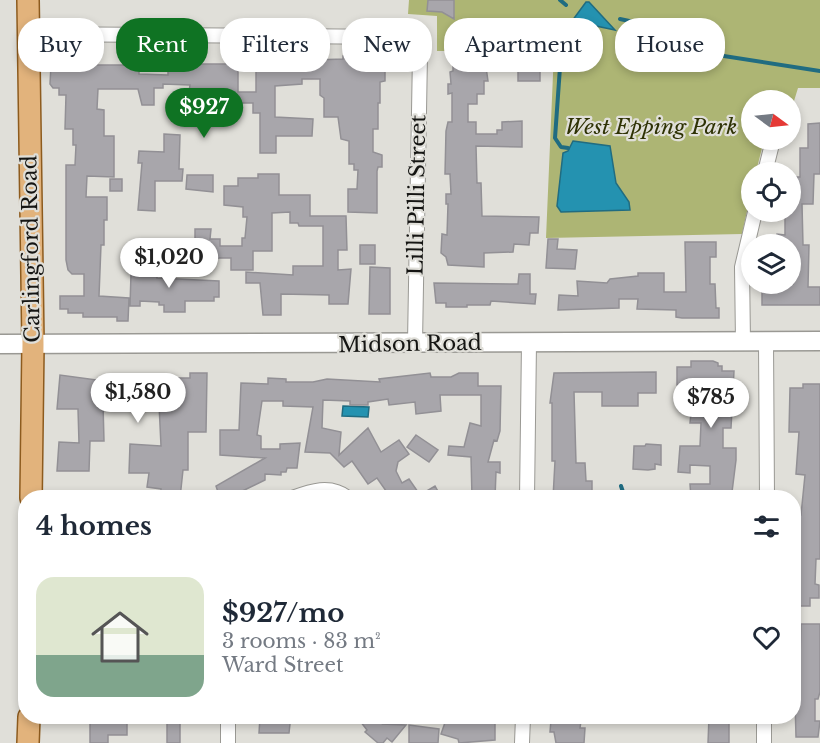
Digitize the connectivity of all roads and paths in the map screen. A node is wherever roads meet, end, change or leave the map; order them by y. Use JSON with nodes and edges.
{"nodes":[{"id":1,"x":28,"y":0,"type":"edge"},
{"id":2,"x":29,"y":18,"type":"edge"},
{"id":3,"x":104,"y":35,"type":"edge"},
{"id":4,"x":29,"y":72,"type":"edge"},
{"id":5,"x":753,"y":222,"type":"edge"},
{"id":6,"x":820,"y":341,"type":"edge"},
{"id":7,"x":743,"y":342,"type":"junction"},
{"id":8,"x":766,"y":342,"type":"junction"},
{"id":9,"x":415,"y":343,"type":"junction"},
{"id":10,"x":529,"y":343,"type":"junction"},
{"id":11,"x":0,"y":344,"type":"edge"},
{"id":12,"x":33,"y":344,"type":"junction"},
{"id":13,"x":31,"y":490,"type":"edge"},
{"id":14,"x":527,"y":490,"type":"edge"},
{"id":15,"x":767,"y":490,"type":"edge"},
{"id":16,"x":29,"y":724,"type":"edge"},
{"id":17,"x":228,"y":724,"type":"edge"},
{"id":18,"x":523,"y":724,"type":"edge"},
{"id":19,"x":764,"y":724,"type":"edge"},
{"id":20,"x":28,"y":743,"type":"edge"},
{"id":21,"x":228,"y":743,"type":"edge"},
{"id":22,"x":522,"y":743,"type":"edge"},
{"id":23,"x":764,"y":743,"type":"edge"}],
"edges":[{"from":1,"to":2,"type":"main road","name":"Carlingford Road"},
{"from":3,"to":9,"type":"street","name":"Lilli Pilli Street"},
{"from":4,"to":12,"type":"main road","name":"Carlingford Road"},
{"from":5,"to":7,"type":"street"},
{"from":6,"to":8,"type":"street","name":"Midson Road"},
{"from":7,"to":8,"type":"street","name":"Midson Road"},
{"from":7,"to":10,"type":"street","name":"Midson Road"},
{"from":8,"to":15,"type":"street"},
{"from":9,"to":10,"type":"street","name":"Midson Road"},
{"from":9,"to":12,"type":"street","name":"Midson Road"},
{"from":10,"to":14,"type":"street"},
{"from":11,"to":12,"type":"street","name":"Midson Road"},
{"from":12,"to":13,"type":"main road","name":"Carlingford Road"},
{"from":16,"to":20,"type":"main road"},
{"from":17,"to":21,"type":"street"},
{"from":18,"to":22,"type":"street"},
{"from":19,"to":23,"type":"street"}]}
